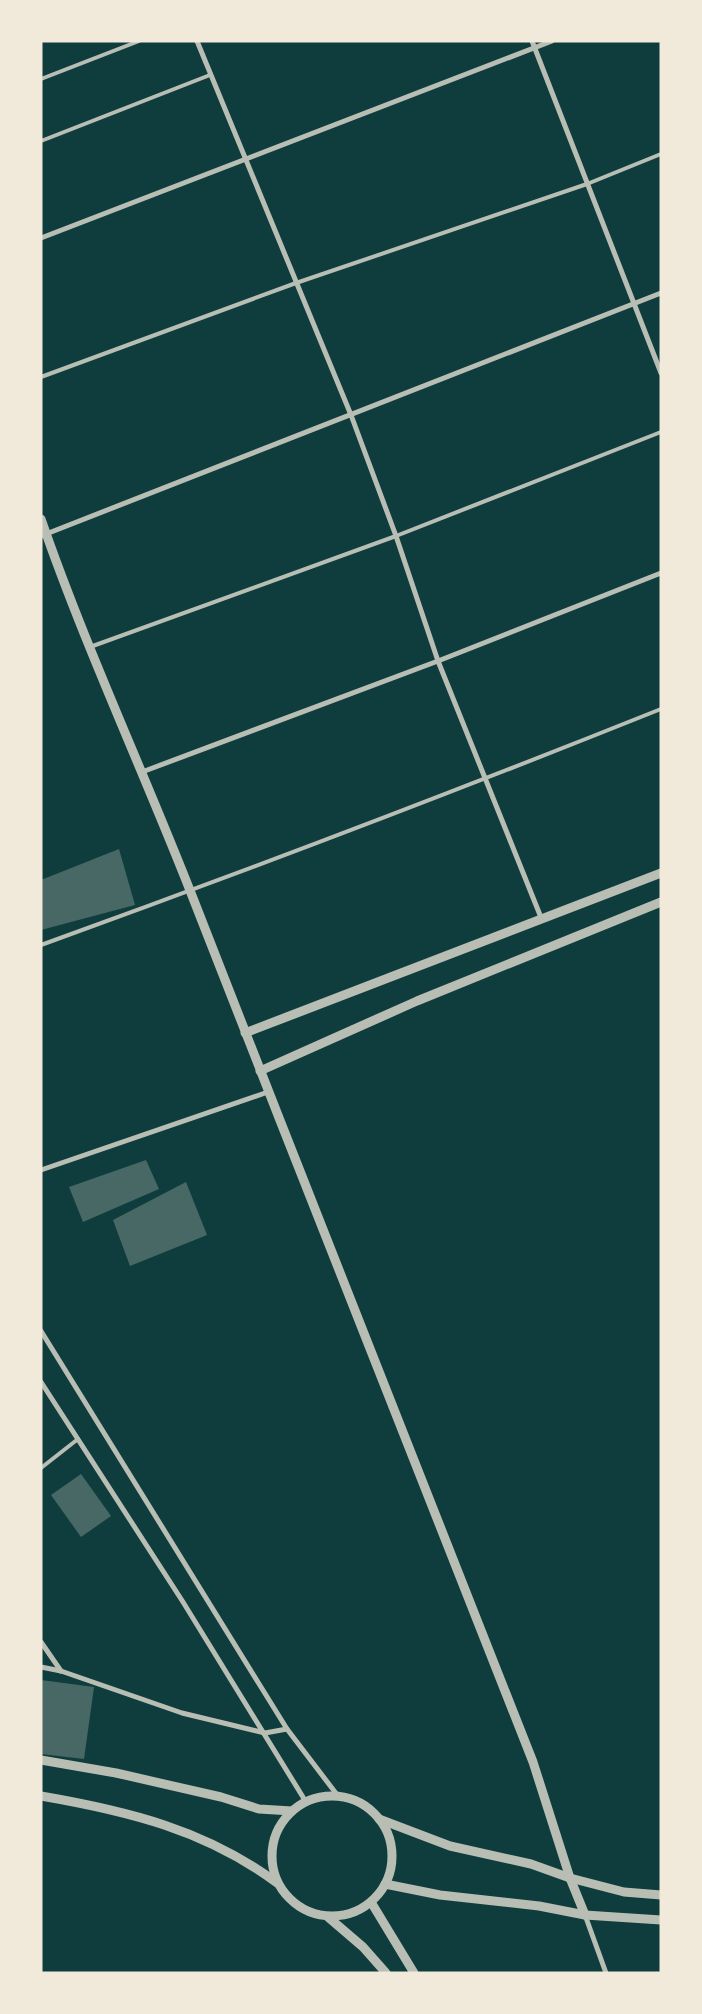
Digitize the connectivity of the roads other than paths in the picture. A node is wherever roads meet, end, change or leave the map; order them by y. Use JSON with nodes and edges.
{"nodes":[{"id":1,"x":139,"y":41,"type":"edge"},
{"id":2,"x":197,"y":41,"type":"edge"},
{"id":3,"x":532,"y":41,"type":"edge"},
{"id":4,"x":552,"y":41,"type":"edge"},
{"id":5,"x":534,"y":48,"type":"junction"},
{"id":6,"x":210,"y":75,"type":"junction"},
{"id":7,"x":41,"y":79,"type":"edge"},
{"id":8,"x":41,"y":141,"type":"edge"},
{"id":9,"x":661,"y":154,"type":"edge"},
{"id":10,"x":246,"y":159,"type":"junction"},
{"id":11,"x":587,"y":184,"type":"junction"},
{"id":12,"x":41,"y":238,"type":"edge"},
{"id":13,"x":296,"y":283,"type":"junction"},
{"id":14,"x":661,"y":293,"type":"edge"},
{"id":15,"x":633,"y":304,"type":"junction"},
{"id":16,"x":661,"y":373,"type":"edge"},
{"id":17,"x":41,"y":377,"type":"edge"},
{"id":18,"x":351,"y":415,"type":"junction"},
{"id":19,"x":661,"y":432,"type":"edge"},
{"id":20,"x":41,"y":519,"type":"edge"},
{"id":21,"x":44,"y":535,"type":"edge"},
{"id":22,"x":396,"y":536,"type":"junction"},
{"id":23,"x":661,"y":573,"type":"edge"},
{"id":24,"x":90,"y":647,"type":"junction"},
{"id":25,"x":438,"y":661,"type":"junction"},
{"id":26,"x":661,"y":709,"type":"edge"},
{"id":27,"x":142,"y":772,"type":"junction"},
{"id":28,"x":486,"y":779,"type":"junction"},
{"id":29,"x":661,"y":873,"type":"edge"},
{"id":30,"x":190,"y":891,"type":"junction"},
{"id":31,"x":661,"y":902,"type":"edge"},
{"id":32,"x":542,"y":920,"type":"junction"},
{"id":33,"x":41,"y":945,"type":"edge"},
{"id":34,"x":244,"y":1033,"type":"junction"},
{"id":35,"x":260,"y":1071,"type":"junction"},
{"id":36,"x":268,"y":1092,"type":"junction"},
{"id":37,"x":41,"y":1170,"type":"edge"},
{"id":38,"x":41,"y":1330,"type":"edge"},
{"id":39,"x":41,"y":1382,"type":"edge"},
{"id":40,"x":78,"y":1439,"type":"junction"},
{"id":41,"x":41,"y":1468,"type":"edge"},
{"id":42,"x":41,"y":1642,"type":"edge"},
{"id":43,"x":41,"y":1667,"type":"edge"},
{"id":44,"x":61,"y":1671,"type":"junction"},
{"id":45,"x":287,"y":1729,"type":"junction"},
{"id":46,"x":265,"y":1733,"type":"junction"},
{"id":47,"x":41,"y":1760,"type":"edge"},
{"id":48,"x":41,"y":1796,"type":"edge"},
{"id":49,"x":338,"y":1796,"type":"junction"},
{"id":50,"x":306,"y":1802,"type":"junction"},
{"id":51,"x":292,"y":1811,"type":"junction"},
{"id":52,"x":379,"y":1820,"type":"junction"},
{"id":53,"x":570,"y":1878,"type":"junction"},
{"id":54,"x":279,"y":1884,"type":"junction"},
{"id":55,"x":385,"y":1884,"type":"junction"},
{"id":56,"x":661,"y":1896,"type":"edge"},
{"id":57,"x":372,"y":1902,"type":"junction"},
{"id":58,"x":585,"y":1915,"type":"junction"},
{"id":59,"x":328,"y":1917,"type":"junction"},
{"id":60,"x":661,"y":1920,"type":"edge"},
{"id":61,"x":386,"y":1973,"type":"edge"},
{"id":62,"x":414,"y":1973,"type":"edge"},
{"id":63,"x":606,"y":1973,"type":"edge"}],
"edges":[{"from":1,"to":7,"type":"lane"},
{"from":2,"to":6,"type":"street"},
{"from":3,"to":5,"type":"street"},
{"from":4,"to":5,"type":"street"},
{"from":5,"to":10,"type":"street"},
{"from":5,"to":11,"type":"street"},
{"from":6,"to":8,"type":"lane"},
{"from":6,"to":10,"type":"street"},
{"from":9,"to":11,"type":"lane"},
{"from":10,"to":12,"type":"street"},
{"from":10,"to":13,"type":"street"},
{"from":11,"to":13,"type":"lane"},
{"from":11,"to":15,"type":"street"},
{"from":13,"to":17,"type":"lane"},
{"from":13,"to":18,"type":"street"},
{"from":14,"to":15,"type":"street"},
{"from":15,"to":16,"type":"street"},
{"from":15,"to":18,"type":"street"},
{"from":18,"to":21,"type":"street"},
{"from":18,"to":22,"type":"street"},
{"from":19,"to":22,"type":"lane"},
{"from":20,"to":21,"type":"street"},
{"from":21,"to":24,"type":"street"},
{"from":22,"to":24,"type":"lane"},
{"from":22,"to":25,"type":"street"},
{"from":23,"to":25,"type":"street"},
{"from":24,"to":27,"type":"street"},
{"from":25,"to":27,"type":"street"},
{"from":25,"to":28,"type":"street"},
{"from":26,"to":28,"type":"lane"},
{"from":27,"to":30,"type":"street"},
{"from":28,"to":30,"type":"lane"},
{"from":28,"to":32,"type":"street"},
{"from":29,"to":32,"type":"street"},
{"from":30,"to":33,"type":"lane"},
{"from":30,"to":34,"type":"street"},
{"from":31,"to":35,"type":"street"},
{"from":32,"to":34,"type":"street"},
{"from":34,"to":35,"type":"street"},
{"from":35,"to":36,"type":"street"},
{"from":36,"to":37,"type":"street"},
{"from":36,"to":53,"type":"street"},
{"from":38,"to":45,"type":"street"},
{"from":39,"to":40,"type":"street"},
{"from":40,"to":41,"type":"lane"},
{"from":40,"to":46,"type":"street"},
{"from":42,"to":44,"type":"street"},
{"from":43,"to":44,"type":"street"},
{"from":44,"to":46,"type":"street"},
{"from":45,"to":46,"type":"street"},
{"from":45,"to":49,"type":"street"},
{"from":46,"to":50,"type":"street"},
{"from":47,"to":51,"type":"street"},
{"from":48,"to":54,"type":"street"},
{"from":49,"to":50,"type":"street"},
{"from":49,"to":52,"type":"street"},
{"from":50,"to":51,"type":"street"},
{"from":51,"to":54,"type":"street"},
{"from":52,"to":53,"type":"street"},
{"from":52,"to":55,"type":"street"},
{"from":53,"to":56,"type":"street"},
{"from":53,"to":58,"type":"street"},
{"from":54,"to":59,"type":"street"},
{"from":55,"to":57,"type":"street"},
{"from":55,"to":58,"type":"street"},
{"from":57,"to":59,"type":"street"},
{"from":57,"to":62,"type":"street"},
{"from":58,"to":60,"type":"street"},
{"from":58,"to":63,"type":"street"},
{"from":59,"to":61,"type":"street"}]}
